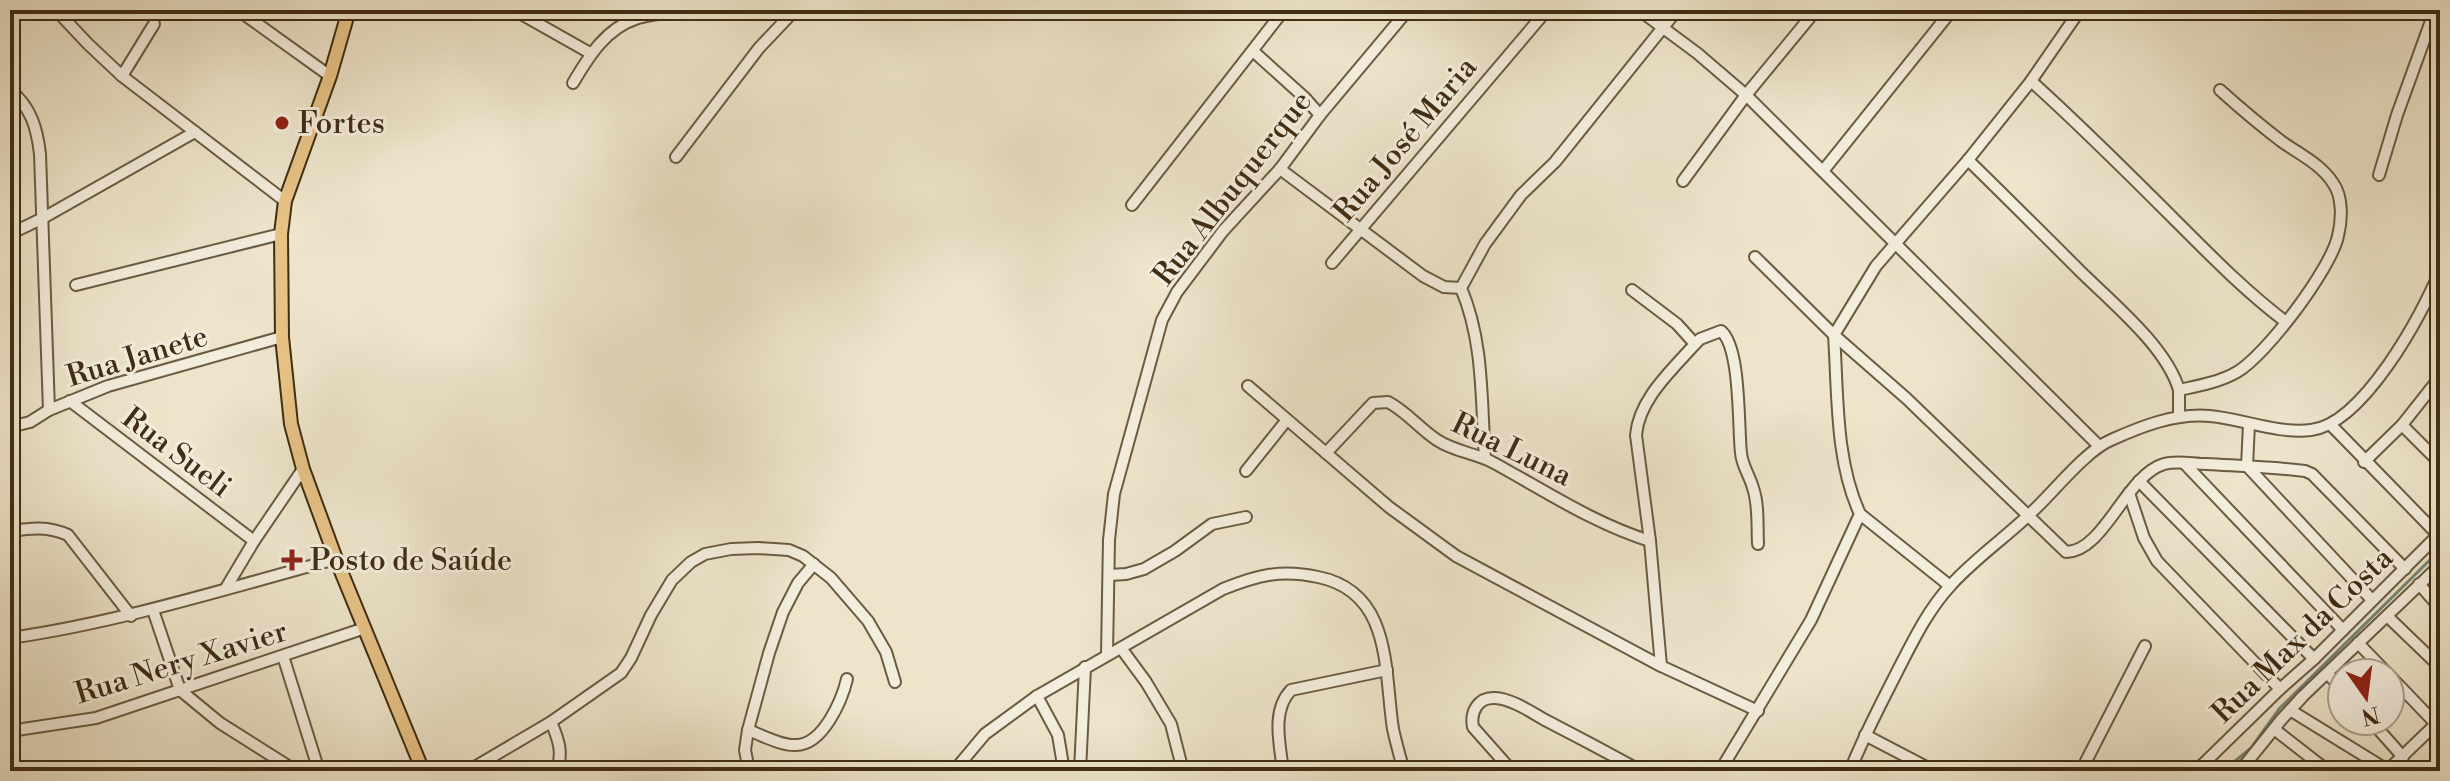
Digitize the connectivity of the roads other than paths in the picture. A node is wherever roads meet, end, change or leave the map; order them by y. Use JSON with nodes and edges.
{"nodes":[{"id":1,"x":56,"y":10,"type":"edge"},
{"id":2,"x":238,"y":10,"type":"edge"},
{"id":3,"x":349,"y":10,"type":"edge"},
{"id":4,"x":514,"y":10,"type":"edge"},
{"id":5,"x":681,"y":10,"type":"edge"},
{"id":6,"x":795,"y":10,"type":"edge"},
{"id":7,"x":1284,"y":10,"type":"edge"},
{"id":8,"x":1408,"y":10,"type":"edge"},
{"id":9,"x":1547,"y":10,"type":"edge"},
{"id":10,"x":1639,"y":10,"type":"edge"},
{"id":11,"x":1677,"y":10,"type":"edge"},
{"id":12,"x":1816,"y":10,"type":"edge"},
{"id":13,"x":1952,"y":10,"type":"edge"},
{"id":14,"x":2080,"y":10,"type":"edge"},
{"id":15,"x":2435,"y":10,"type":"edge"},
{"id":16,"x":154,"y":24,"type":"dead end"},
{"id":17,"x":1663,"y":27,"type":"junction"},
{"id":18,"x":1253,"y":51,"type":"junction"},
{"id":19,"x":590,"y":53,"type":"junction"},
{"id":20,"x":122,"y":76,"type":"junction"},
{"id":21,"x":330,"y":76,"type":"junction"},
{"id":22,"x":2031,"y":81,"type":"junction"},
{"id":23,"x":573,"y":83,"type":"dead end"},
{"id":24,"x":10,"y":90,"type":"edge"},
{"id":25,"x":2220,"y":90,"type":"dead end"},
{"id":26,"x":1746,"y":95,"type":"junction"},
{"id":27,"x":1320,"y":115,"type":"junction"},
{"id":28,"x":195,"y":132,"type":"junction"},
{"id":29,"x":676,"y":157,"type":"dead end"},
{"id":30,"x":1968,"y":160,"type":"junction"},
{"id":31,"x":1280,"y":169,"type":"junction"},
{"id":32,"x":1823,"y":171,"type":"junction"},
{"id":33,"x":2379,"y":175,"type":"dead end"},
{"id":34,"x":1683,"y":181,"type":"dead end"},
{"id":35,"x":285,"y":201,"type":"junction"},
{"id":36,"x":1132,"y":205,"type":"dead end"},
{"id":37,"x":43,"y":218,"type":"junction"},
{"id":38,"x":1361,"y":228,"type":"junction"},
{"id":39,"x":10,"y":234,"type":"edge"},
{"id":40,"x":281,"y":234,"type":"junction"},
{"id":41,"x":1897,"y":245,"type":"junction"},
{"id":42,"x":1755,"y":257,"type":"dead end"},
{"id":43,"x":1332,"y":263,"type":"dead end"},
{"id":44,"x":2439,"y":275,"type":"edge"},
{"id":45,"x":76,"y":285,"type":"dead end"},
{"id":46,"x":1461,"y":288,"type":"junction"},
{"id":47,"x":1632,"y":290,"type":"dead end"},
{"id":48,"x":2286,"y":322,"type":"junction"},
{"id":49,"x":1834,"y":335,"type":"junction"},
{"id":50,"x":282,"y":337,"type":"junction"},
{"id":51,"x":1695,"y":344,"type":"junction"},
{"id":52,"x":2440,"y":377,"type":"edge"},
{"id":53,"x":1248,"y":386,"type":"dead end"},
{"id":54,"x":2179,"y":390,"type":"junction"},
{"id":55,"x":2430,"y":390,"type":"junction"},
{"id":56,"x":70,"y":401,"type":"junction"},
{"id":57,"x":2440,"y":401,"type":"edge"},
{"id":58,"x":49,"y":410,"type":"junction"},
{"id":59,"x":2179,"y":416,"type":"junction"},
{"id":60,"x":1286,"y":421,"type":"junction"},
{"id":61,"x":2249,"y":424,"type":"junction"},
{"id":62,"x":2331,"y":425,"type":"junction"},
{"id":63,"x":2402,"y":425,"type":"junction"},
{"id":64,"x":10,"y":427,"type":"edge"},
{"id":65,"x":2099,"y":446,"type":"junction"},
{"id":66,"x":1326,"y":453,"type":"junction"},
{"id":67,"x":1485,"y":458,"type":"junction"},
{"id":68,"x":2364,"y":462,"type":"junction"},
{"id":69,"x":2184,"y":463,"type":"junction"},
{"id":70,"x":2440,"y":463,"type":"edge"},
{"id":71,"x":2247,"y":466,"type":"junction"},
{"id":72,"x":303,"y":469,"type":"junction"},
{"id":73,"x":1246,"y":471,"type":"dead end"},
{"id":74,"x":2139,"y":481,"type":"junction"},
{"id":75,"x":2129,"y":493,"type":"junction"},
{"id":76,"x":1860,"y":514,"type":"junction"},
{"id":77,"x":2029,"y":516,"type":"junction"},
{"id":78,"x":1246,"y":517,"type":"dead end"},
{"id":79,"x":10,"y":531,"type":"edge"},
{"id":80,"x":2439,"y":535,"type":"edge"},
{"id":81,"x":254,"y":541,"type":"junction"},
{"id":82,"x":1650,"y":541,"type":"junction"},
{"id":83,"x":1758,"y":544,"type":"dead end"},
{"id":84,"x":336,"y":559,"type":"junction"},
{"id":85,"x":814,"y":564,"type":"junction"},
{"id":86,"x":2440,"y":565,"type":"edge"},
{"id":87,"x":2405,"y":569,"type":"junction"},
{"id":88,"x":1109,"y":575,"type":"junction"},
{"id":89,"x":2419,"y":584,"type":"junction"},
{"id":90,"x":1950,"y":586,"type":"junction"},
{"id":91,"x":226,"y":588,"type":"junction"},
{"id":92,"x":2372,"y":600,"type":"junction"},
{"id":93,"x":2440,"y":608,"type":"edge"},
{"id":94,"x":153,"y":610,"type":"junction"},
{"id":95,"x":131,"y":616,"type":"junction"},
{"id":96,"x":2387,"y":616,"type":"junction"},
{"id":97,"x":365,"y":628,"type":"junction"},
{"id":98,"x":2343,"y":630,"type":"junction"},
{"id":99,"x":10,"y":638,"type":"edge"},
{"id":100,"x":2358,"y":643,"type":"junction"},
{"id":101,"x":2145,"y":646,"type":"dead end"},
{"id":102,"x":1121,"y":648,"type":"junction"},
{"id":103,"x":1107,"y":654,"type":"junction"},
{"id":104,"x":283,"y":656,"type":"junction"},
{"id":105,"x":2344,"y":657,"type":"edge"},
{"id":106,"x":2371,"y":657,"type":"edge"},
{"id":107,"x":2314,"y":659,"type":"junction"},
{"id":108,"x":1661,"y":666,"type":"junction"},
{"id":109,"x":1085,"y":667,"type":"junction"},
{"id":110,"x":2440,"y":667,"type":"edge"},
{"id":111,"x":1387,"y":670,"type":"junction"},
{"id":112,"x":2326,"y":676,"type":"edge"},
{"id":113,"x":847,"y":679,"type":"dead end"},
{"id":114,"x":895,"y":682,"type":"dead end"},
{"id":115,"x":2280,"y":689,"type":"junction"},
{"id":116,"x":180,"y":690,"type":"junction"},
{"id":117,"x":2406,"y":692,"type":"edge"},
{"id":118,"x":1037,"y":696,"type":"junction"},
{"id":119,"x":2290,"y":710,"type":"junction"},
{"id":120,"x":1758,"y":711,"type":"junction"},
{"id":121,"x":551,"y":722,"type":"junction"},
{"id":122,"x":2438,"y":722,"type":"edge"},
{"id":123,"x":2274,"y":729,"type":"junction"},
{"id":124,"x":748,"y":730,"type":"junction"},
{"id":125,"x":10,"y":731,"type":"edge"},
{"id":126,"x":1865,"y":735,"type":"junction"},
{"id":127,"x":2385,"y":737,"type":"edge"},
{"id":128,"x":2403,"y":757,"type":"junction"},
{"id":129,"x":2388,"y":770,"type":"edge"},
{"id":130,"x":296,"y":771,"type":"edge"},
{"id":131,"x":319,"y":771,"type":"edge"},
{"id":132,"x":423,"y":771,"type":"edge"},
{"id":133,"x":468,"y":771,"type":"edge"},
{"id":134,"x":556,"y":771,"type":"edge"},
{"id":135,"x":749,"y":771,"type":"edge"},
{"id":136,"x":954,"y":771,"type":"edge"},
{"id":137,"x":1064,"y":771,"type":"edge"},
{"id":138,"x":1080,"y":771,"type":"edge"},
{"id":139,"x":1183,"y":771,"type":"edge"},
{"id":140,"x":1283,"y":771,"type":"edge"},
{"id":141,"x":1404,"y":771,"type":"edge"},
{"id":142,"x":1512,"y":771,"type":"edge"},
{"id":143,"x":1641,"y":771,"type":"edge"},
{"id":144,"x":1720,"y":771,"type":"edge"},
{"id":145,"x":1850,"y":771,"type":"edge"},
{"id":146,"x":1934,"y":771,"type":"edge"},
{"id":147,"x":2081,"y":771,"type":"edge"},
{"id":148,"x":2196,"y":771,"type":"edge"},
{"id":149,"x":2240,"y":771,"type":"edge"},
{"id":150,"x":2328,"y":771,"type":"edge"}],
"edges":[{"from":1,"to":20,"type":"street"},
{"from":2,"to":21,"type":"street"},
{"from":3,"to":21,"type":"main road"},
{"from":4,"to":19,"type":"street"},
{"from":5,"to":19,"type":"street"},
{"from":6,"to":29,"type":"street"},
{"from":7,"to":18,"type":"street"},
{"from":8,"to":27,"type":"street","name":"Rua Albuquerque"},
{"from":9,"to":38,"type":"street","name":"Rua José Maria"},
{"from":10,"to":17,"type":"street"},
{"from":11,"to":17,"type":"street"},
{"from":12,"to":26,"type":"street"},
{"from":13,"to":32,"type":"street"},
{"from":14,"to":22,"type":"street"},
{"from":15,"to":33,"type":"street"},
{"from":16,"to":20,"type":"street"},
{"from":17,"to":26,"type":"street"},
{"from":17,"to":46,"type":"street"},
{"from":18,"to":27,"type":"street"},
{"from":18,"to":36,"type":"street"},
{"from":19,"to":23,"type":"street"},
{"from":20,"to":28,"type":"street"},
{"from":21,"to":35,"type":"main road"},
{"from":22,"to":30,"type":"street"},
{"from":22,"to":48,"type":"street"},
{"from":24,"to":37,"type":"street"},
{"from":25,"to":48,"type":"street"},
{"from":26,"to":32,"type":"street"},
{"from":26,"to":34,"type":"street"},
{"from":27,"to":31,"type":"street","name":"Rua Albuquerque"},
{"from":28,"to":35,"type":"street"},
{"from":28,"to":37,"type":"street"},
{"from":30,"to":41,"type":"street"},
{"from":30,"to":54,"type":"street"},
{"from":31,"to":38,"type":"street"},
{"from":31,"to":88,"type":"street","name":"Rua Albuquerque"},
{"from":32,"to":41,"type":"street"},
{"from":35,"to":40,"type":"main road"},
{"from":37,"to":39,"type":"street"},
{"from":37,"to":58,"type":"street"},
{"from":38,"to":43,"type":"street","name":"Rua José Maria"},
{"from":38,"to":46,"type":"street"},
{"from":40,"to":45,"type":"street"},
{"from":40,"to":50,"type":"main road"},
{"from":41,"to":49,"type":"street"},
{"from":41,"to":65,"type":"street"},
{"from":42,"to":49,"type":"street"},
{"from":44,"to":62,"type":"street"},
{"from":46,"to":67,"type":"street"},
{"from":47,"to":51,"type":"street"},
{"from":48,"to":54,"type":"street"},
{"from":49,"to":76,"type":"street"},
{"from":49,"to":77,"type":"street"},
{"from":50,"to":56,"type":"street","name":"Rua Janete"},
{"from":50,"to":72,"type":"main road"},
{"from":51,"to":82,"type":"street"},
{"from":51,"to":83,"type":"street"},
{"from":52,"to":55,"type":"street"},
{"from":53,"to":60,"type":"street"},
{"from":54,"to":59,"type":"street"},
{"from":55,"to":57,"type":"street"},
{"from":55,"to":63,"type":"street"},
{"from":56,"to":58,"type":"street","name":"Rua Janete"},
{"from":56,"to":81,"type":"street","name":"Rua Sueli"},
{"from":58,"to":64,"type":"street","name":"Rua Janete"},
{"from":59,"to":61,"type":"street"},
{"from":59,"to":65,"type":"street"},
{"from":60,"to":66,"type":"street"},
{"from":60,"to":73,"type":"street"},
{"from":61,"to":62,"type":"street"},
{"from":61,"to":71,"type":"street"},
{"from":62,"to":68,"type":"street"},
{"from":63,"to":68,"type":"street"},
{"from":63,"to":70,"type":"street"},
{"from":65,"to":77,"type":"street"},
{"from":66,"to":67,"type":"street","name":"Rua Luna"},
{"from":66,"to":108,"type":"street"},
{"from":67,"to":82,"type":"street","name":"Rua Luna"},
{"from":68,"to":80,"type":"street"},
{"from":69,"to":71,"type":"street"},
{"from":69,"to":74,"type":"street"},
{"from":69,"to":98,"type":"street"},
{"from":71,"to":87,"type":"street"},
{"from":71,"to":92,"type":"street"},
{"from":72,"to":81,"type":"street"},
{"from":72,"to":84,"type":"main road"},
{"from":74,"to":75,"type":"street"},
{"from":74,"to":107,"type":"street"},
{"from":75,"to":77,"type":"street"},
{"from":75,"to":115,"type":"street"},
{"from":76,"to":90,"type":"street"},
{"from":76,"to":120,"type":"street"},
{"from":77,"to":90,"type":"street"},
{"from":78,"to":88,"type":"street"},
{"from":79,"to":95,"type":"street"},
{"from":80,"to":87,"type":"street","name":"Rua Max da Costa"},
{"from":81,"to":91,"type":"street"},
{"from":82,"to":108,"type":"street"},
{"from":84,"to":91,"type":"street"},
{"from":84,"to":97,"type":"main road"},
{"from":85,"to":114,"type":"street"},
{"from":85,"to":121,"type":"street"},
{"from":85,"to":124,"type":"street"},
{"from":86,"to":89,"type":"street","name":"Rua Max da Costa"},
{"from":87,"to":92,"type":"street","name":"Rua Max da Costa"},
{"from":88,"to":103,"type":"street","name":"Rua Albuquerque"},
{"from":89,"to":93,"type":"street"},
{"from":89,"to":96,"type":"street","name":"Rua Max da Costa"},
{"from":90,"to":126,"type":"street"},
{"from":91,"to":94,"type":"street"},
{"from":92,"to":98,"type":"street","name":"Rua Max da Costa"},
{"from":94,"to":95,"type":"street"},
{"from":94,"to":116,"type":"street"},
{"from":95,"to":99,"type":"street"},
{"from":96,"to":100,"type":"street","name":"Rua Max da Costa"},
{"from":96,"to":110,"type":"street"},
{"from":97,"to":104,"type":"street","name":"Rua Nery Xavier"},
{"from":97,"to":132,"type":"main road"},
{"from":98,"to":107,"type":"street","name":"Rua Max da Costa"},
{"from":100,"to":105,"type":"street","name":"Rua Max da Costa"},
{"from":100,"to":106,"type":"street"},
{"from":101,"to":147,"type":"street"},
{"from":102,"to":103,"type":"street"},
{"from":102,"to":111,"type":"street"},
{"from":102,"to":139,"type":"street"},
{"from":103,"to":109,"type":"street"},
{"from":104,"to":116,"type":"street","name":"Rua Nery Xavier"},
{"from":104,"to":131,"type":"street"},
{"from":107,"to":115,"type":"street","name":"Rua Max da Costa"},
{"from":108,"to":120,"type":"street"},
{"from":109,"to":118,"type":"street"},
{"from":109,"to":138,"type":"street"},
{"from":111,"to":140,"type":"street"},
{"from":111,"to":141,"type":"street"},
{"from":112,"to":119,"type":"street","name":"Rua Max da Costa"},
{"from":113,"to":124,"type":"street"},
{"from":115,"to":148,"type":"street","name":"Rua Max da Costa"},
{"from":116,"to":125,"type":"street","name":"Rua Nery Xavier"},
{"from":116,"to":130,"type":"street"},
{"from":117,"to":122,"type":"street"},
{"from":118,"to":136,"type":"street"},
{"from":118,"to":137,"type":"street"},
{"from":119,"to":123,"type":"street","name":"Rua Max da Costa"},
{"from":119,"to":129,"type":"street"},
{"from":120,"to":144,"type":"street"},
{"from":121,"to":133,"type":"street"},
{"from":121,"to":134,"type":"street"},
{"from":122,"to":128,"type":"street"},
{"from":123,"to":149,"type":"street","name":"Rua Max da Costa"},
{"from":123,"to":150,"type":"street"},
{"from":124,"to":135,"type":"street"},
{"from":126,"to":145,"type":"street"},
{"from":126,"to":146,"type":"street"},
{"from":127,"to":128,"type":"street"},
{"from":128,"to":129,"type":"street"},
{"from":142,"to":143,"type":"street"}]}
